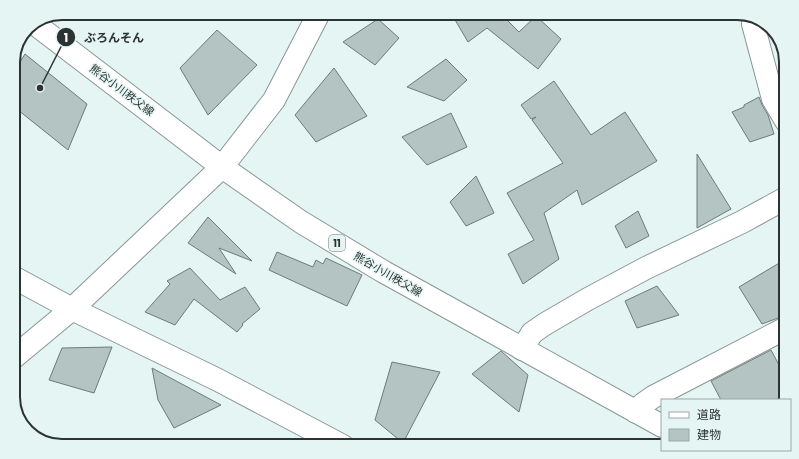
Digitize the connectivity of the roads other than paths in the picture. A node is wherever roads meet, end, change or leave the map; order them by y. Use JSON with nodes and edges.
{"nodes":[{"id":1,"x":315,"y":20,"type":"edge"},
{"id":2,"x":753,"y":23,"type":"edge"},
{"id":3,"x":39,"y":27,"type":"edge"},
{"id":4,"x":779,"y":109,"type":"edge"},
{"id":5,"x":222,"y":167,"type":"junction"},
{"id":6,"x":779,"y":202,"type":"edge"},
{"id":7,"x":20,"y":281,"type":"edge"},
{"id":8,"x":72,"y":309,"type":"junction"},
{"id":9,"x":779,"y":332,"type":"edge"},
{"id":10,"x":522,"y":349,"type":"junction"},
{"id":11,"x":20,"y":352,"type":"edge"},
{"id":12,"x":636,"y":412,"type":"junction"},
{"id":13,"x":661,"y":425,"type":"edge"},
{"id":14,"x":330,"y":439,"type":"edge"}],
"edges":[{"from":1,"to":5,"type":"street"},
{"from":2,"to":4,"type":"street"},
{"from":3,"to":5,"type":"street","name":"熊谷小川秩父線","number":"11"},
{"from":5,"to":8,"type":"street"},
{"from":5,"to":10,"type":"street","name":"熊谷小川秩父線","number":"11"},
{"from":6,"to":10,"type":"street"},
{"from":7,"to":8,"type":"street"},
{"from":8,"to":11,"type":"street"},
{"from":8,"to":14,"type":"street"},
{"from":9,"to":12,"type":"street"},
{"from":10,"to":12,"type":"street","name":"熊谷小川秩父線","number":"11"},
{"from":12,"to":13,"type":"street","name":"熊谷小川秩父線","number":"11"}]}
